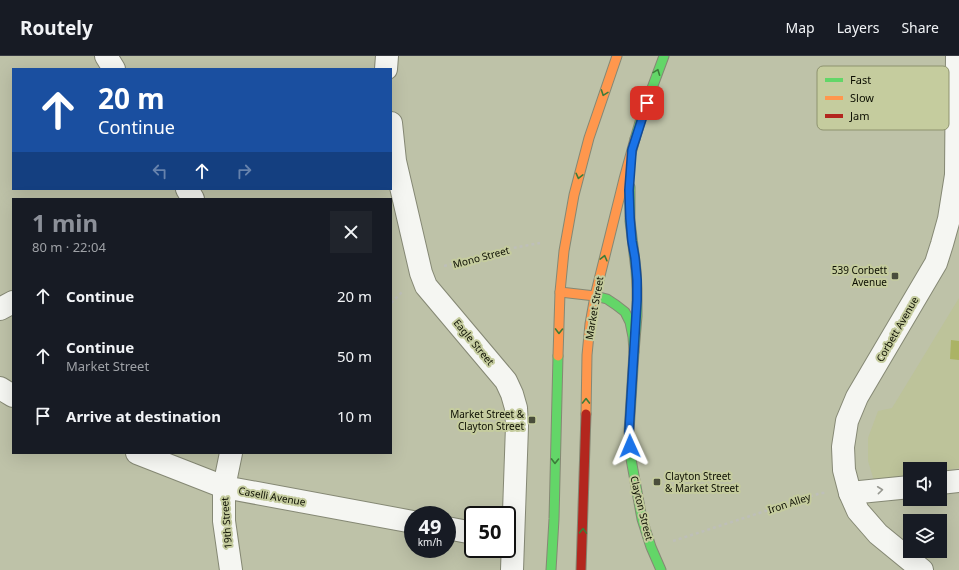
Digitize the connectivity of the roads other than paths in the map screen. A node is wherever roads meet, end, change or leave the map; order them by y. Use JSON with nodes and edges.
{"nodes":[{"id":1,"x":106,"y":56,"type":"edge"},
{"id":2,"x":387,"y":56,"type":"edge"},
{"id":3,"x":617,"y":56,"type":"edge"},
{"id":4,"x":664,"y":56,"type":"edge"},
{"id":5,"x":957,"y":56,"type":"edge"},
{"id":6,"x":113,"y":68,"type":"edge"},
{"id":7,"x":386,"y":68,"type":"edge"},
{"id":8,"x":392,"y":132,"type":"edge"},
{"id":9,"x":632,"y":150,"type":"junction"},
{"id":10,"x":560,"y":292,"type":"junction"},
{"id":11,"x":595,"y":296,"type":"junction"},
{"id":12,"x":12,"y":303,"type":"edge"},
{"id":13,"x":0,"y":309,"type":"edge"},
{"id":14,"x":634,"y":352,"type":"junction"},
{"id":15,"x":0,"y":388,"type":"edge"},
{"id":16,"x":12,"y":395,"type":"edge"},
{"id":17,"x":140,"y":454,"type":"edge"},
{"id":18,"x":231,"y":454,"type":"edge"},
{"id":19,"x":959,"y":481,"type":"edge"},
{"id":20,"x":947,"y":482,"type":"edge"},
{"id":21,"x":224,"y":487,"type":"junction"},
{"id":22,"x":903,"y":488,"type":"edge"},
{"id":23,"x":850,"y":493,"type":"junction"},
{"id":24,"x":512,"y":506,"type":"edge"},
{"id":25,"x":404,"y":520,"type":"edge"},
{"id":26,"x":511,"y":558,"type":"edge"},
{"id":27,"x":231,"y":570,"type":"edge"},
{"id":28,"x":512,"y":570,"type":"edge"},
{"id":29,"x":551,"y":570,"type":"edge"},
{"id":30,"x":581,"y":570,"type":"edge"},
{"id":31,"x":660,"y":570,"type":"edge"},
{"id":32,"x":922,"y":570,"type":"edge"}],
"edges":[{"from":1,"to":6,"type":"street"},
{"from":2,"to":7,"type":"street"},
{"from":3,"to":10,"type":"main road","one_way":true},
{"from":9,"to":4,"type":"main road","name":"Market Street","one_way":true},
{"from":5,"to":23,"type":"street","name":"Corbett Avenue"},
{"from":8,"to":24,"type":"street","name":"Eagle Street"},
{"from":11,"to":9,"type":"main road","name":"Market Street","one_way":true},
{"from":9,"to":14,"type":"main road"},
{"from":10,"to":11,"type":"main road","name":"Clayton Street"},
{"from":10,"to":29,"type":"main road","one_way":true},
{"from":11,"to":14,"type":"main road","name":"Clayton Street"},
{"from":30,"to":11,"type":"main road","name":"Market Street","one_way":true},
{"from":12,"to":13,"type":"street"},
{"from":14,"to":31,"type":"main road","name":"Clayton Street"},
{"from":15,"to":16,"type":"street"},
{"from":17,"to":21,"type":"street","name":"Caselli Avenue"},
{"from":18,"to":21,"type":"street","name":"19th Street"},
{"from":19,"to":20,"type":"street"},
{"from":21,"to":25,"type":"street","name":"Caselli Avenue"},
{"from":21,"to":27,"type":"street","name":"19th Street"},
{"from":23,"to":22,"type":"street","one_way":true},
{"from":23,"to":32,"type":"street","name":"Corbett Avenue"},
{"from":26,"to":28,"type":"street","name":"Eagle Street"}]}
